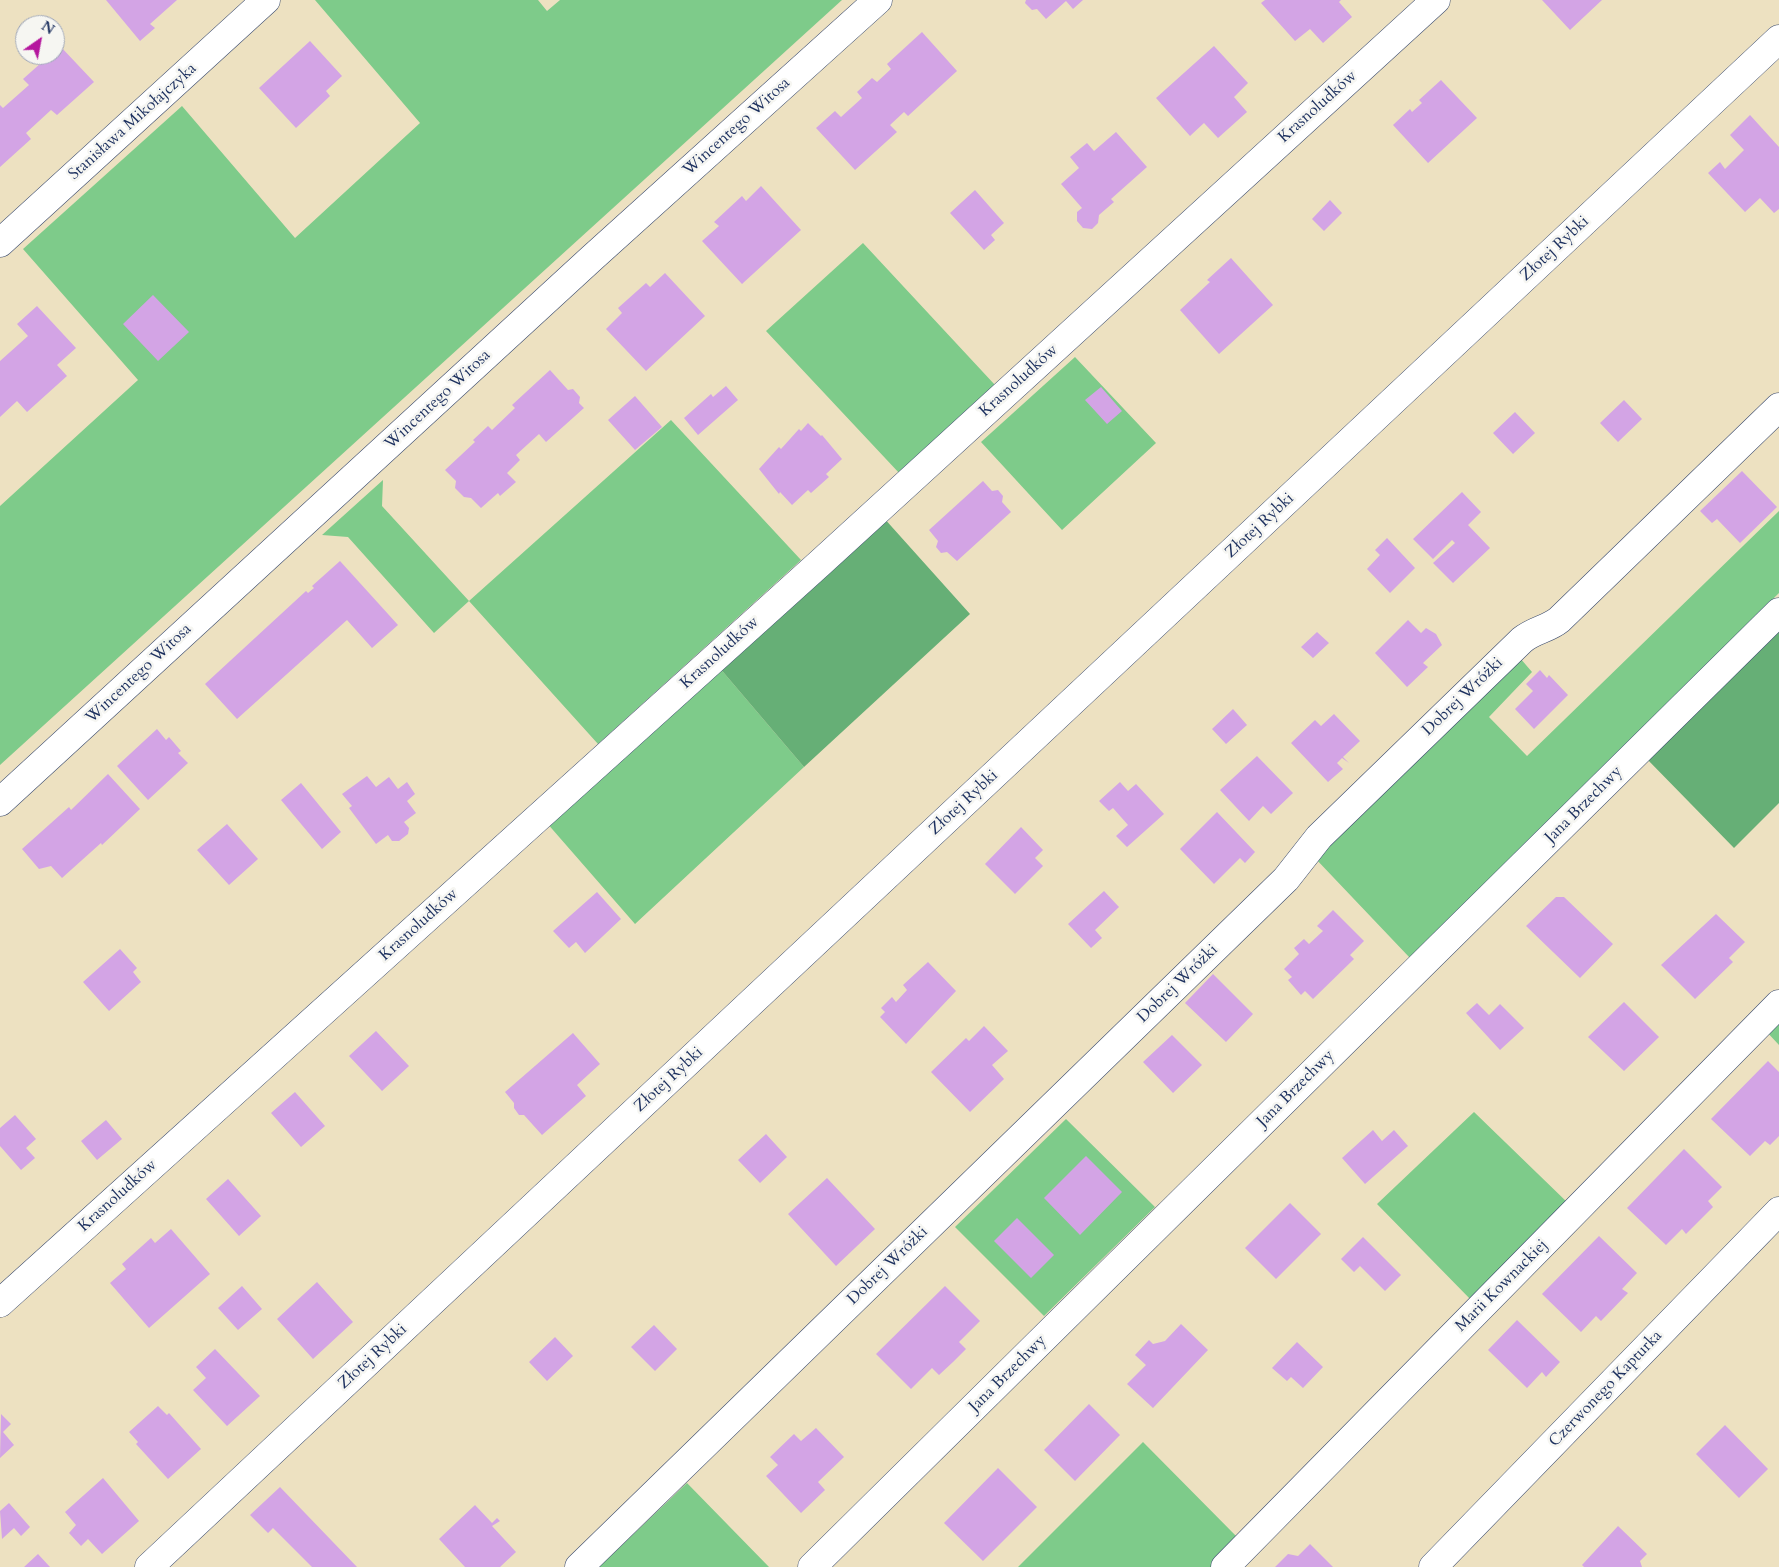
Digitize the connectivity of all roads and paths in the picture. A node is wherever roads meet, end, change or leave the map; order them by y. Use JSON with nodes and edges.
{"nodes":[{"id":1,"x":266,"y":0,"type":"edge"},
{"id":2,"x":878,"y":0,"type":"edge"},
{"id":3,"x":1436,"y":0,"type":"edge"},
{"id":4,"x":1779,"y":39,"type":"edge"},
{"id":5,"x":0,"y":243,"type":"edge"},
{"id":6,"x":1779,"y":407,"type":"edge"},
{"id":7,"x":1779,"y":612,"type":"edge"},
{"id":8,"x":0,"y":802,"type":"edge"},
{"id":9,"x":1779,"y":1004,"type":"edge"},
{"id":10,"x":1779,"y":1211,"type":"edge"},
{"id":11,"x":0,"y":1303,"type":"edge"},
{"id":12,"x":149,"y":1567,"type":"edge"},
{"id":13,"x":579,"y":1567,"type":"edge"},
{"id":14,"x":812,"y":1567,"type":"edge"},
{"id":15,"x":1225,"y":1567,"type":"edge"},
{"id":16,"x":1433,"y":1567,"type":"edge"}],
"edges":[{"from":1,"to":5,"type":"street","name":"Stanisława Mikołajczyka"},
{"from":2,"to":8,"type":"street","name":"Wincentego Witosa"},
{"from":3,"to":11,"type":"street","name":"Krasnoludków"},
{"from":4,"to":12,"type":"street","name":"Złotej Rybki"},
{"from":6,"to":13,"type":"street","name":"Dobrej Wróżki"},
{"from":7,"to":14,"type":"street","name":"Jana Brzechwy"},
{"from":9,"to":15,"type":"street","name":"Marii Kownackiej"},
{"from":10,"to":16,"type":"street","name":"Czerwonego Kapturka"}]}
